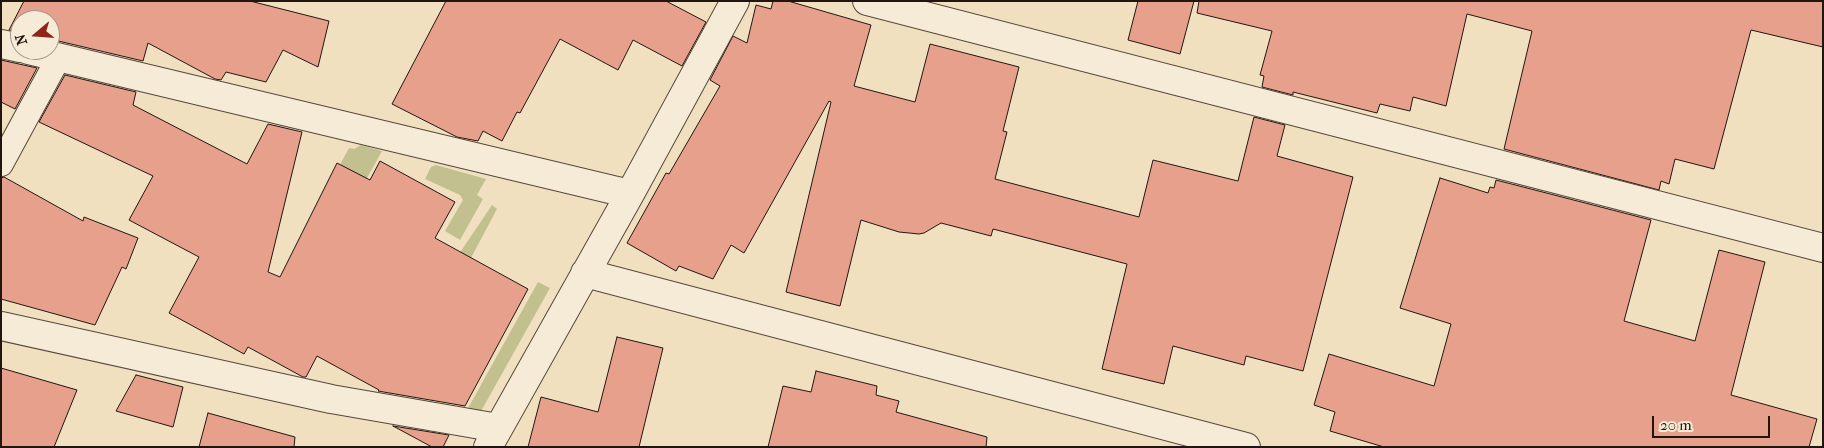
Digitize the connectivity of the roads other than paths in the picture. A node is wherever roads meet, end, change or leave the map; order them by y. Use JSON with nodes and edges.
{"nodes":[{"id":1,"x":735,"y":1,"type":"edge"},
{"id":2,"x":867,"y":1,"type":"edge"},
{"id":3,"x":60,"y":57,"type":"edge"},
{"id":4,"x":57,"y":60,"type":"edge"},
{"id":5,"x":1,"y":164,"type":"edge"},
{"id":6,"x":630,"y":194,"type":"junction"},
{"id":7,"x":1823,"y":248,"type":"edge"},
{"id":8,"x":585,"y":273,"type":"junction"},
{"id":9,"x":1,"y":326,"type":"edge"},
{"id":10,"x":493,"y":438,"type":"edge"},
{"id":11,"x":1246,"y":447,"type":"edge"}],
"edges":[{"from":1,"to":6,"type":"street"},
{"from":2,"to":7,"type":"street"},
{"from":3,"to":6,"type":"street"},
{"from":4,"to":5,"type":"lane"},
{"from":6,"to":8,"type":"street"},
{"from":8,"to":10,"type":"street"},
{"from":8,"to":11,"type":"street"},
{"from":9,"to":10,"type":"street"}]}
